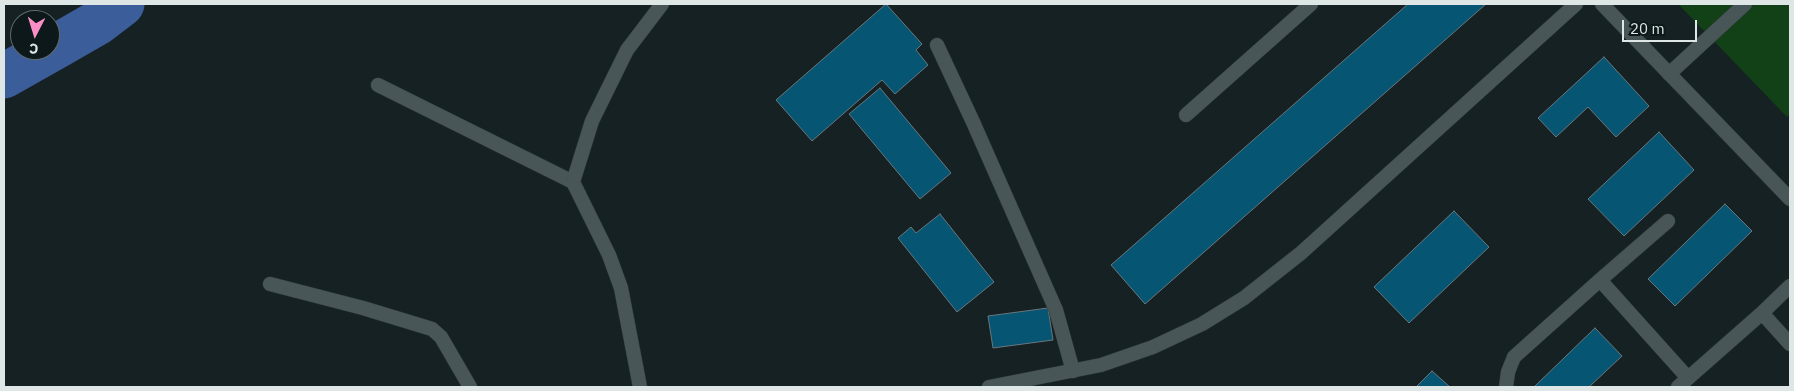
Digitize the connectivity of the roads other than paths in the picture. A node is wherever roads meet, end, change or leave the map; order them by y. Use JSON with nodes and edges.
{"nodes":[{"id":1,"x":662,"y":4,"type":"edge"},
{"id":2,"x":1311,"y":4,"type":"edge"},
{"id":3,"x":1576,"y":4,"type":"edge"},
{"id":4,"x":1602,"y":4,"type":"edge"},
{"id":5,"x":1745,"y":4,"type":"edge"},
{"id":6,"x":937,"y":45,"type":"dead end"},
{"id":7,"x":1669,"y":74,"type":"junction"},
{"id":8,"x":378,"y":85,"type":"dead end"},
{"id":9,"x":1186,"y":115,"type":"dead end"},
{"id":10,"x":573,"y":182,"type":"junction"},
{"id":11,"x":1790,"y":198,"type":"edge"},
{"id":12,"x":1668,"y":221,"type":"dead end"},
{"id":13,"x":1600,"y":280,"type":"junction"},
{"id":14,"x":270,"y":284,"type":"dead end"},
{"id":15,"x":1790,"y":286,"type":"edge"},
{"id":16,"x":1762,"y":313,"type":"junction"},
{"id":17,"x":1790,"y":344,"type":"edge"},
{"id":18,"x":1072,"y":370,"type":"junction"},
{"id":19,"x":1683,"y":383,"type":"edge"},
{"id":20,"x":470,"y":387,"type":"edge"},
{"id":21,"x":640,"y":387,"type":"edge"},
{"id":22,"x":989,"y":387,"type":"edge"},
{"id":23,"x":1506,"y":387,"type":"edge"}],
"edges":[{"from":1,"to":10,"type":"street"},
{"from":2,"to":9,"type":"street"},
{"from":3,"to":18,"type":"street"},
{"from":4,"to":7,"type":"street"},
{"from":5,"to":7,"type":"street"},
{"from":6,"to":18,"type":"street"},
{"from":7,"to":11,"type":"street"},
{"from":8,"to":10,"type":"street"},
{"from":10,"to":21,"type":"street"},
{"from":12,"to":13,"type":"street"},
{"from":13,"to":19,"type":"street"},
{"from":13,"to":23,"type":"street"},
{"from":14,"to":20,"type":"street"},
{"from":15,"to":16,"type":"street"},
{"from":16,"to":17,"type":"street"},
{"from":16,"to":19,"type":"street"},
{"from":18,"to":22,"type":"street"}]}
